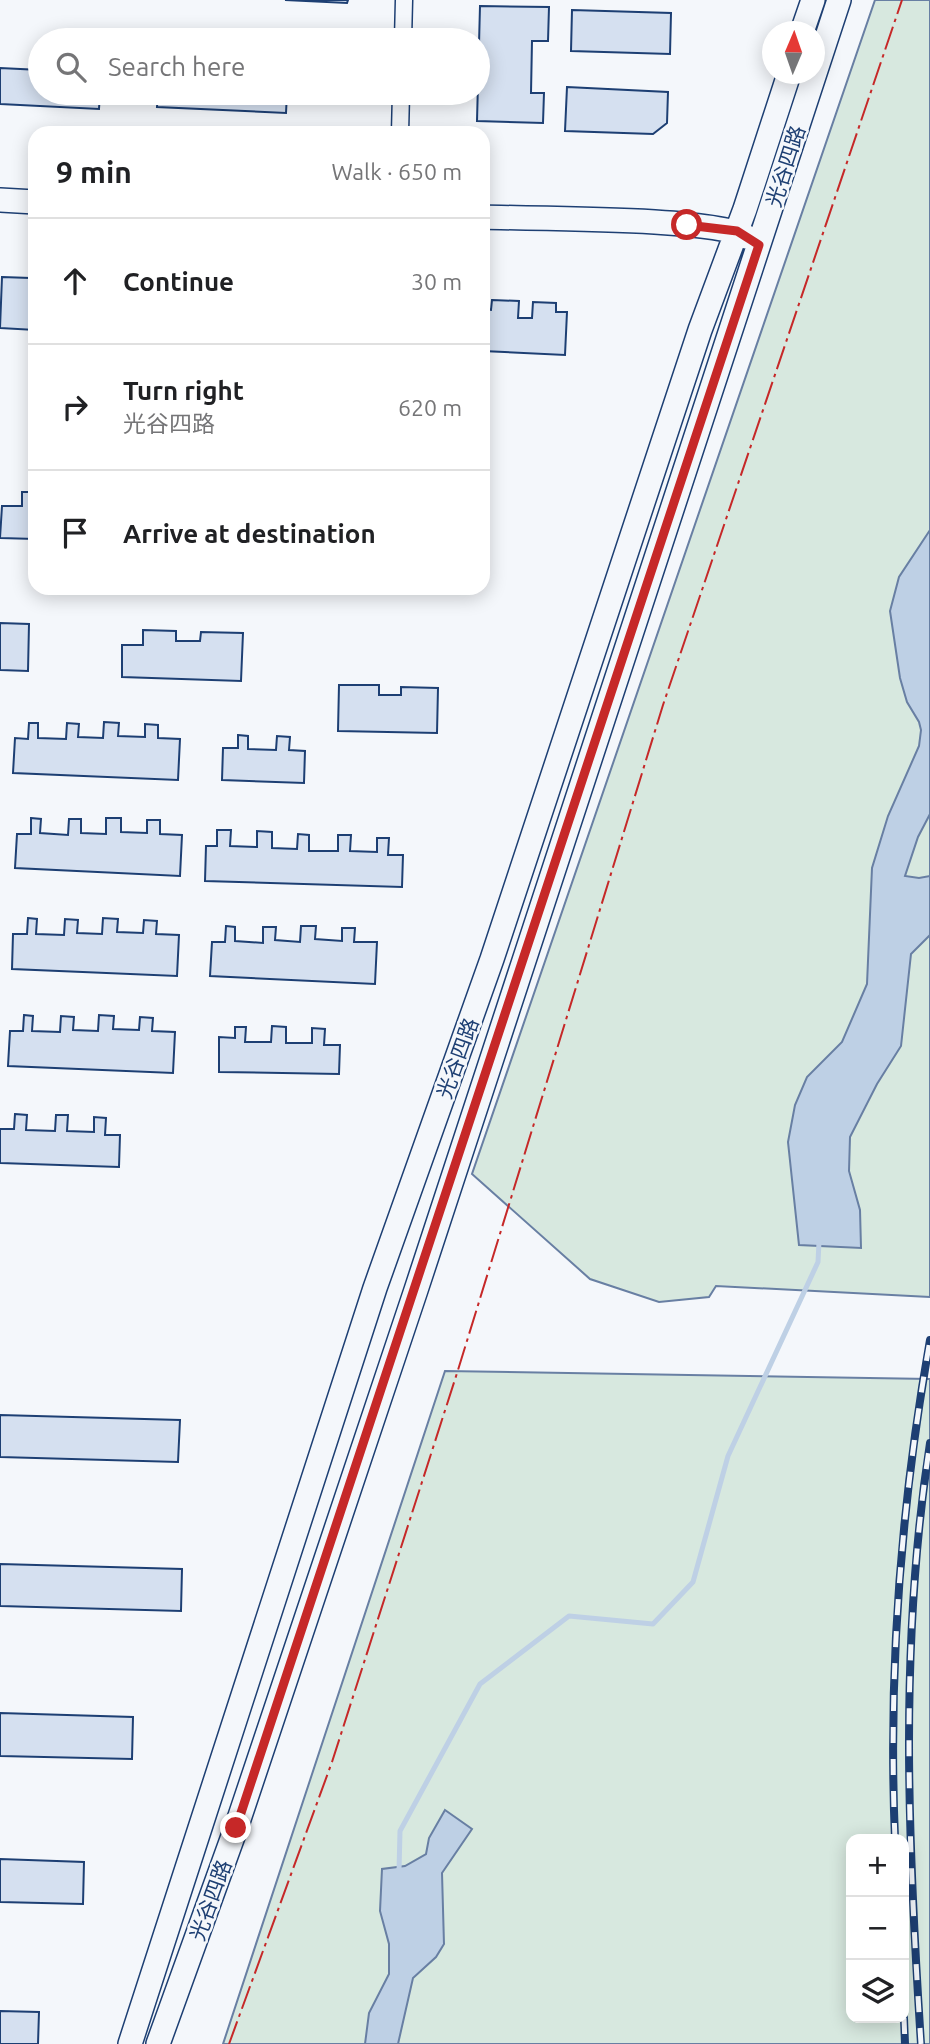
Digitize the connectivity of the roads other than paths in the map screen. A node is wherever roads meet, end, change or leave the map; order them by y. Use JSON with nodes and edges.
{"nodes":[{"id":1,"x":404,"y":0,"type":"edge"},
{"id":2,"x":813,"y":0,"type":"edge"},
{"id":3,"x":839,"y":0,"type":"edge"},
{"id":4,"x":806,"y":21,"type":"edge"},
{"id":5,"x":403,"y":28,"type":"edge"},
{"id":6,"x":786,"y":84,"type":"edge"},
{"id":7,"x":401,"y":105,"type":"edge"},
{"id":8,"x":400,"y":126,"type":"edge"},
{"id":9,"x":0,"y":200,"type":"edge"},
{"id":10,"x":28,"y":202,"type":"edge"},
{"id":11,"x":490,"y":218,"type":"edge"},
{"id":12,"x":737,"y":231,"type":"junction"},
{"id":13,"x":759,"y":245,"type":"junction"},
{"id":14,"x":130,"y":2044,"type":"edge"},
{"id":15,"x":159,"y":2044,"type":"edge"}],
"edges":[{"from":1,"to":5,"type":"street"},
{"from":2,"to":4,"type":"main road"},
{"from":3,"to":13,"type":"main road","name":"光谷四路"},
{"from":6,"to":12,"type":"main road","name":"光谷四路"},
{"from":7,"to":8,"type":"street"},
{"from":9,"to":10,"type":"main road"},
{"from":11,"to":12,"type":"main road"},
{"from":12,"to":13,"type":"main road"},
{"from":12,"to":14,"type":"main road","name":"光谷四路"},
{"from":13,"to":15,"type":"main road","name":"光谷四路"}]}
